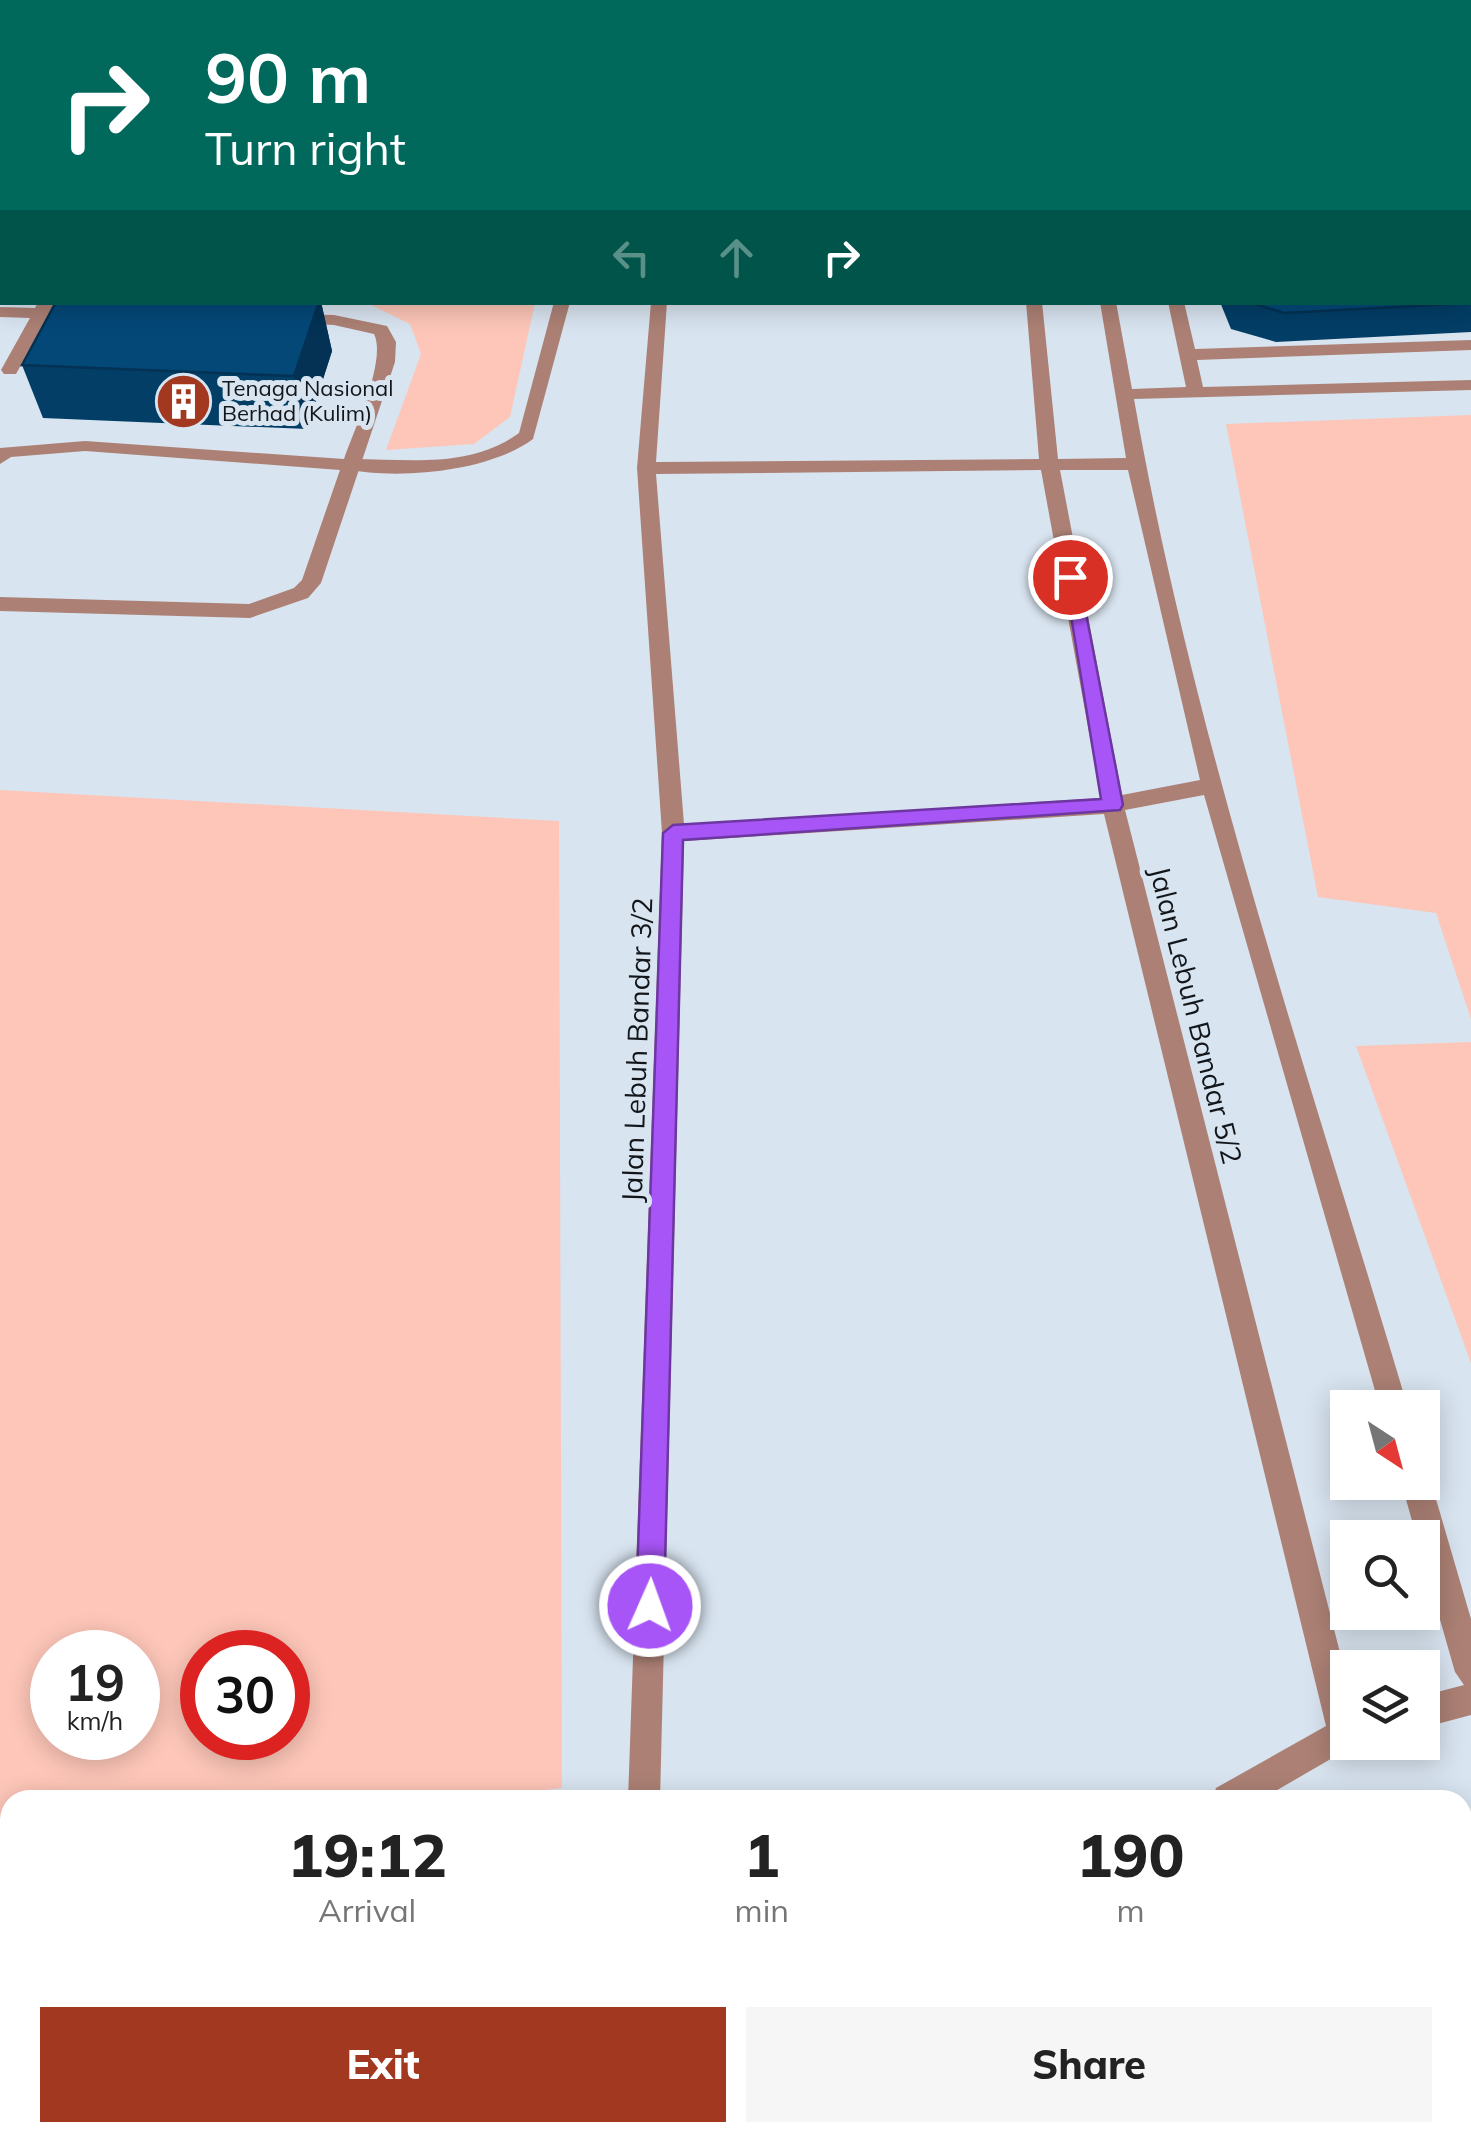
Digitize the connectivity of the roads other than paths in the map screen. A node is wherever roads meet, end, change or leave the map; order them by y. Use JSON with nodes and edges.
{"nodes":[{"id":1,"x":561,"y":305,"type":"edge"},
{"id":2,"x":659,"y":305,"type":"edge"},
{"id":3,"x":1034,"y":305,"type":"edge"},
{"id":4,"x":1109,"y":305,"type":"edge"},
{"id":5,"x":1177,"y":305,"type":"edge"},
{"id":6,"x":44,"y":308,"type":"edge"},
{"id":7,"x":0,"y":312,"type":"edge"},
{"id":8,"x":97,"y":314,"type":"edge"},
{"id":9,"x":279,"y":318,"type":"edge"},
{"id":10,"x":1471,"y":345,"type":"edge"},
{"id":11,"x":1185,"y":355,"type":"junction"},
{"id":12,"x":10,"y":370,"type":"dead end"},
{"id":13,"x":1471,"y":385,"type":"edge"},
{"id":14,"x":1125,"y":394,"type":"junction"},
{"id":15,"x":1196,"y":394,"type":"junction"},
{"id":16,"x":0,"y":458,"type":"edge"},
{"id":17,"x":1049,"y":463,"type":"junction"},
{"id":18,"x":1134,"y":464,"type":"junction"},
{"id":19,"x":352,"y":465,"type":"junction"},
{"id":20,"x":646,"y":468,"type":"junction"},
{"id":21,"x":0,"y":604,"type":"edge"},
{"id":22,"x":1212,"y":785,"type":"junction"},
{"id":23,"x":1112,"y":805,"type":"junction"},
{"id":24,"x":673,"y":833,"type":"junction"},
{"id":25,"x":1389,"y":1390,"type":"edge"},
{"id":26,"x":1421,"y":1500,"type":"edge"},
{"id":27,"x":1330,"y":1669,"type":"edge"},
{"id":28,"x":1471,"y":1672,"type":"edge"},
{"id":29,"x":1471,"y":1699,"type":"edge"},
{"id":30,"x":1440,"y":1707,"type":"edge"},
{"id":31,"x":1330,"y":1741,"type":"edge"},
{"id":32,"x":644,"y":1790,"type":"edge"},
{"id":33,"x":1245,"y":1790,"type":"edge"}],
"edges":[{"from":1,"to":19,"type":"street"},
{"from":2,"to":20,"type":"street","name":"Jalan Lebuh Bandar 3/2"},
{"from":3,"to":17,"type":"street","name":"Jalan Lebuh Bandar 5/2"},
{"from":4,"to":14,"type":"street"},
{"from":5,"to":11,"type":"street"},
{"from":6,"to":7,"type":"street"},
{"from":6,"to":8,"type":"street"},
{"from":6,"to":12,"type":"street"},
{"from":9,"to":19,"type":"street"},
{"from":10,"to":11,"type":"street"},
{"from":11,"to":15,"type":"street"},
{"from":13,"to":15,"type":"street"},
{"from":14,"to":15,"type":"street"},
{"from":14,"to":18,"type":"street"},
{"from":16,"to":19,"type":"street"},
{"from":17,"to":18,"type":"street"},
{"from":17,"to":20,"type":"street"},
{"from":17,"to":23,"type":"street","name":"Jalan Lebuh Bandar 5/2"},
{"from":18,"to":22,"type":"street"},
{"from":19,"to":21,"type":"street"},
{"from":20,"to":24,"type":"street","name":"Jalan Lebuh Bandar 3/2"},
{"from":22,"to":23,"type":"street"},
{"from":22,"to":25,"type":"street"},
{"from":23,"to":24,"type":"street"},
{"from":23,"to":27,"type":"street","name":"Jalan Lebuh Bandar 5/2"},
{"from":24,"to":32,"type":"street","name":"Jalan Lebuh Bandar 3/2"},
{"from":26,"to":28,"type":"street"},
{"from":29,"to":30,"type":"street"},
{"from":31,"to":33,"type":"street"}]}
